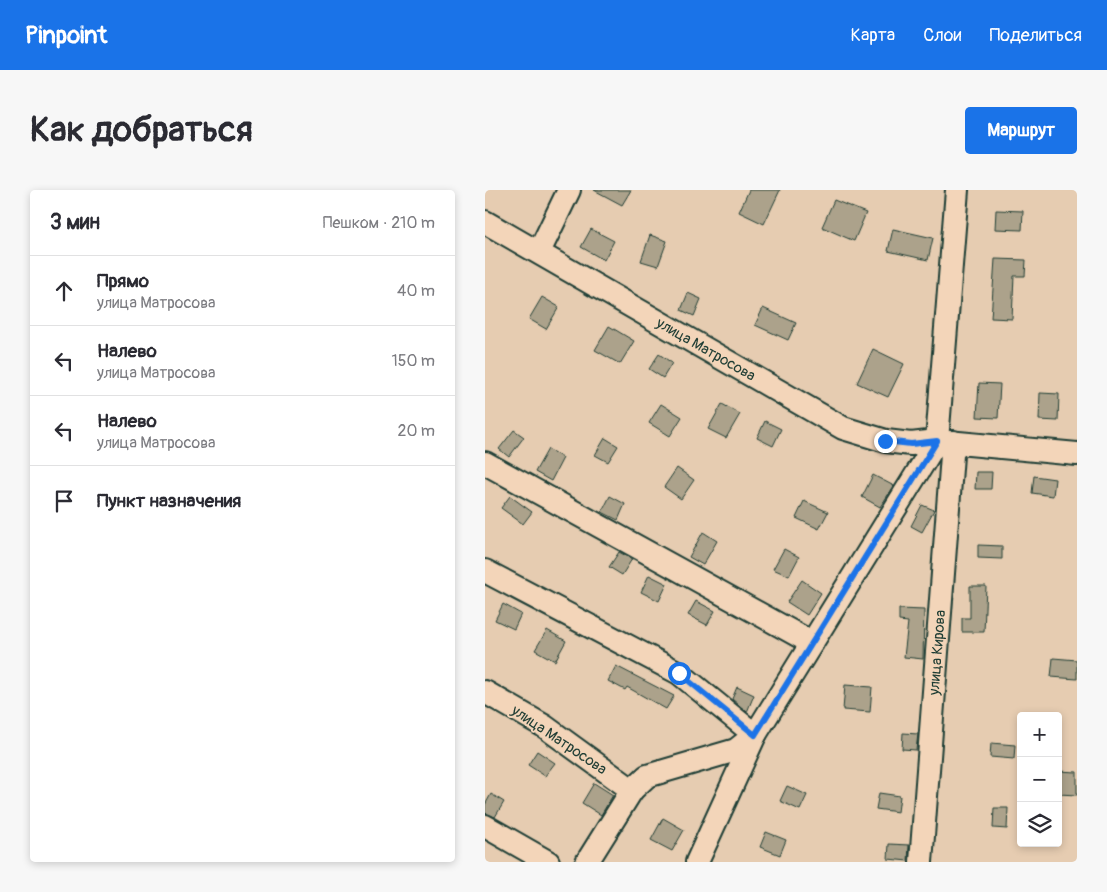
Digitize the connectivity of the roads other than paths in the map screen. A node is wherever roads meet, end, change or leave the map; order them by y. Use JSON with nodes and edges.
{"nodes":[{"id":1,"x":569,"y":190,"type":"edge"},
{"id":2,"x":957,"y":190,"type":"edge"},
{"id":3,"x":485,"y":222,"type":"edge"},
{"id":4,"x":539,"y":252,"type":"junction"},
{"id":5,"x":945,"y":442,"type":"junction"},
{"id":6,"x":1077,"y":454,"type":"edge"},
{"id":7,"x":485,"y":463,"type":"edge"},
{"id":8,"x":485,"y":571,"type":"edge"},
{"id":9,"x":812,"y":643,"type":"junction"},
{"id":10,"x":485,"y":692,"type":"edge"},
{"id":11,"x":755,"y":735,"type":"junction"},
{"id":12,"x":632,"y":790,"type":"junction"},
{"id":13,"x":485,"y":826,"type":"edge"},
{"id":14,"x":548,"y":862,"type":"edge"},
{"id":15,"x":587,"y":862,"type":"edge"},
{"id":16,"x":697,"y":862,"type":"edge"},
{"id":17,"x":921,"y":862,"type":"edge"}],
"edges":[{"from":1,"to":4,"type":"street"},
{"from":2,"to":5,"type":"street","name":"улица Кирова"},
{"from":3,"to":4,"type":"street","name":"улица Матросова"},
{"from":4,"to":5,"type":"street","name":"улица Матросова"},
{"from":5,"to":6,"type":"street","name":"улица Матросова"},
{"from":5,"to":9,"type":"street"},
{"from":5,"to":17,"type":"street","name":"улица Кирова"},
{"from":7,"to":9,"type":"street"},
{"from":8,"to":11,"type":"street"},
{"from":9,"to":11,"type":"street"},
{"from":10,"to":12,"type":"street","name":"улица Матросова"},
{"from":11,"to":12,"type":"street"},
{"from":11,"to":16,"type":"street"},
{"from":12,"to":15,"type":"street"},
{"from":13,"to":14,"type":"street"}]}
